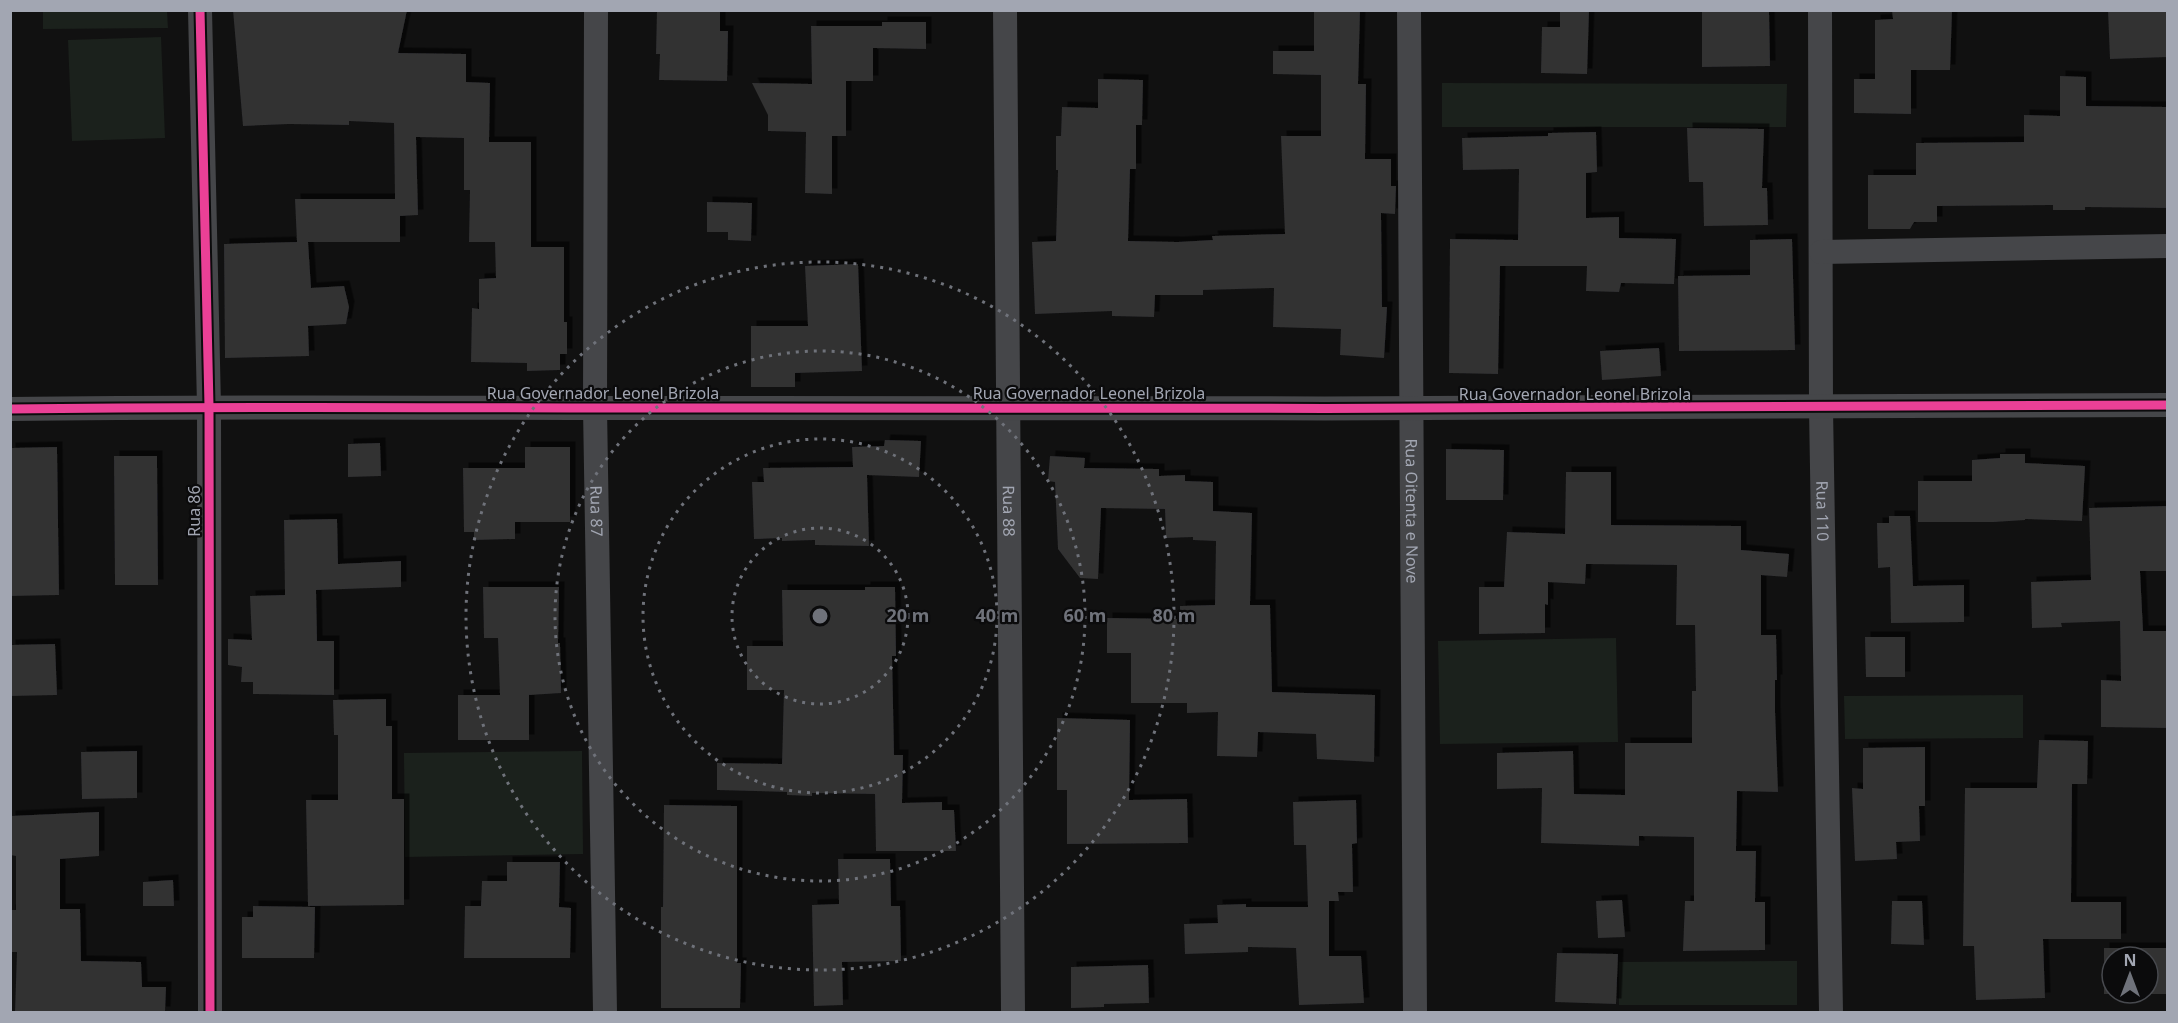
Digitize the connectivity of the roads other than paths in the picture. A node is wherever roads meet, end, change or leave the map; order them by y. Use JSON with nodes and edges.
{"nodes":[{"id":1,"x":200,"y":10,"type":"edge"},
{"id":2,"x":596,"y":10,"type":"edge"},
{"id":3,"x":1005,"y":10,"type":"edge"},
{"id":4,"x":1409,"y":10,"type":"edge"},
{"id":5,"x":1820,"y":10,"type":"edge"},
{"id":6,"x":2168,"y":246,"type":"edge"},
{"id":7,"x":1821,"y":252,"type":"junction"},
{"id":8,"x":2168,"y":405,"type":"edge"},
{"id":9,"x":209,"y":406,"type":"junction"},
{"id":10,"x":596,"y":408,"type":"junction"},
{"id":11,"x":1009,"y":408,"type":"junction"},
{"id":12,"x":1821,"y":408,"type":"junction"},
{"id":13,"x":10,"y":409,"type":"edge"},
{"id":14,"x":1412,"y":409,"type":"junction"},
{"id":15,"x":210,"y":1012,"type":"edge"},
{"id":16,"x":605,"y":1012,"type":"edge"},
{"id":17,"x":1013,"y":1012,"type":"edge"},
{"id":18,"x":1415,"y":1012,"type":"edge"},
{"id":19,"x":1832,"y":1012,"type":"edge"}],
"edges":[{"from":1,"to":9,"type":"street","name":"Rua 86"},
{"from":2,"to":10,"type":"street","name":"Rua 87"},
{"from":3,"to":11,"type":"street","name":"Rua 88"},
{"from":4,"to":14,"type":"street","name":"Rua Oitenta e Nove"},
{"from":5,"to":7,"type":"street","name":"Rua 110"},
{"from":6,"to":7,"type":"street"},
{"from":7,"to":12,"type":"street","name":"Rua 110"},
{"from":8,"to":12,"type":"street","name":"Rua Governador Leonel Brizola"},
{"from":9,"to":10,"type":"street","name":"Rua Governador Leonel Brizola"},
{"from":9,"to":13,"type":"street","name":"Rua Governador Leonel Brizola"},
{"from":9,"to":15,"type":"street","name":"Rua 86"},
{"from":10,"to":11,"type":"street","name":"Rua Governador Leonel Brizola"},
{"from":10,"to":16,"type":"street","name":"Rua 87"},
{"from":11,"to":14,"type":"street","name":"Rua Governador Leonel Brizola"},
{"from":11,"to":17,"type":"street","name":"Rua 88"},
{"from":12,"to":14,"type":"street","name":"Rua Governador Leonel Brizola"},
{"from":12,"to":19,"type":"street","name":"Rua 110"},
{"from":14,"to":18,"type":"street","name":"Rua Oitenta e Nove"}]}
